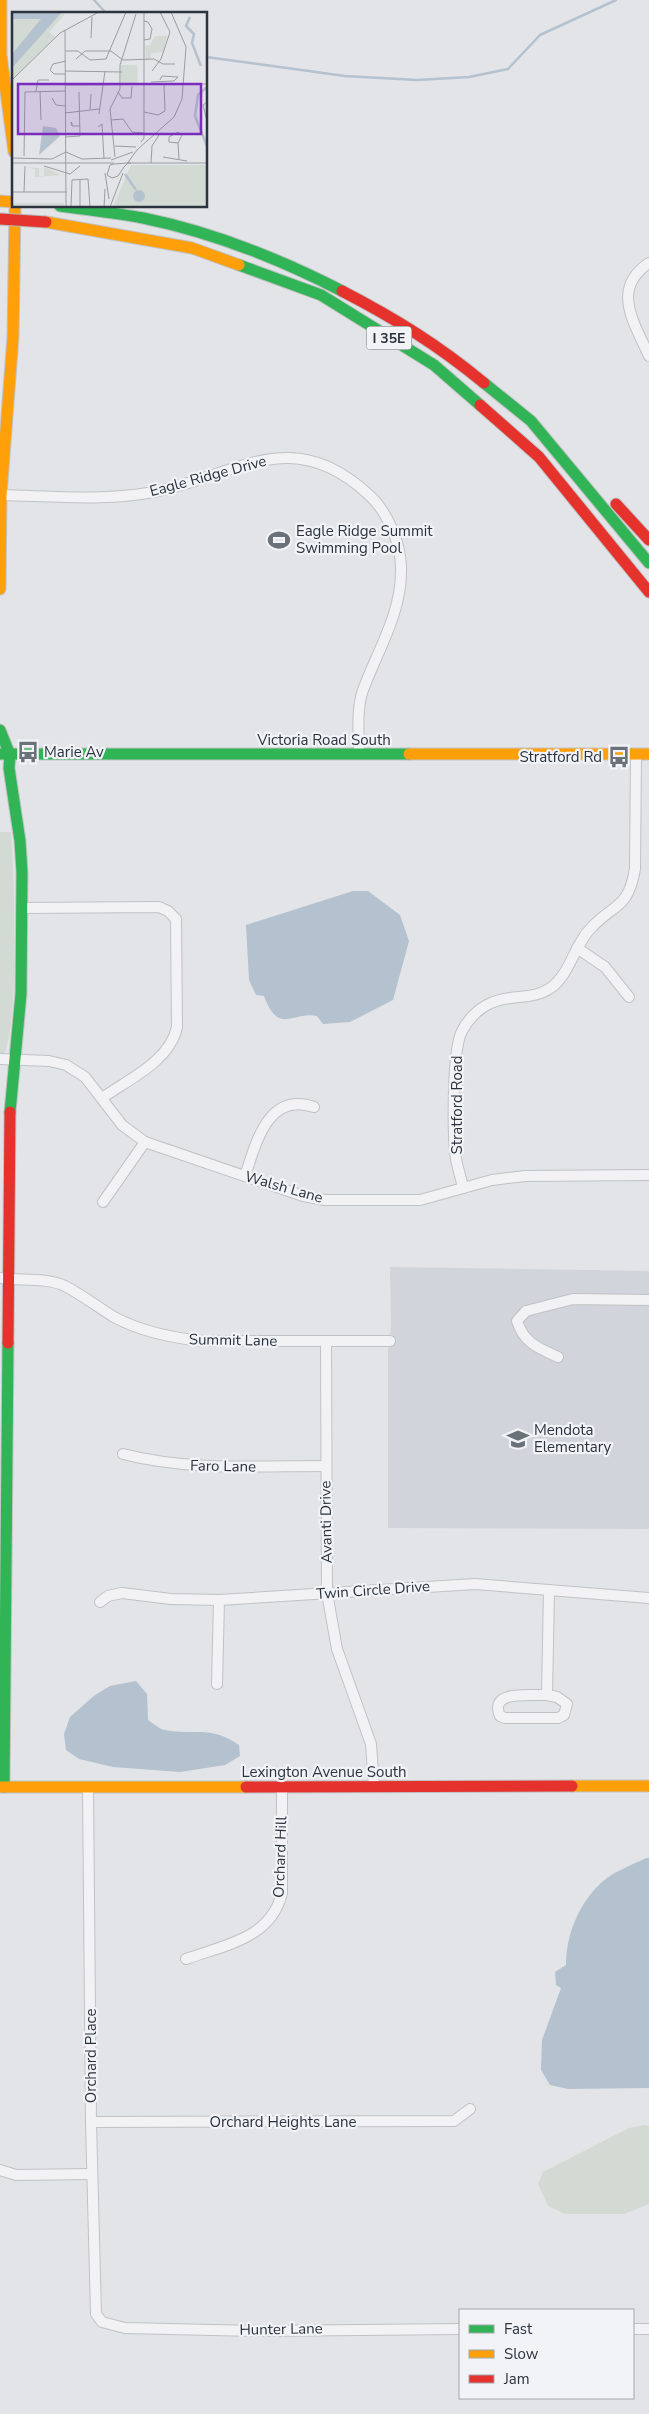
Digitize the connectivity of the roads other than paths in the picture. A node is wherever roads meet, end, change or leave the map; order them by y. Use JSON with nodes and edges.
{"nodes":[{"id":1,"x":1,"y":0,"type":"edge"},
{"id":2,"x":12,"y":137,"type":"edge"},
{"id":3,"x":15,"y":208,"type":"edge"},
{"id":4,"x":74,"y":208,"type":"edge"},
{"id":5,"x":0,"y":219,"type":"edge"},
{"id":6,"x":649,"y":263,"type":"edge"},
{"id":7,"x":649,"y":356,"type":"edge"},
{"id":8,"x":531,"y":421,"type":"junction"},
{"id":9,"x":1,"y":495,"type":"edge"},
{"id":10,"x":649,"y":540,"type":"edge"},
{"id":11,"x":649,"y":563,"type":"edge"},
{"id":12,"x":0,"y":589,"type":"edge"},
{"id":13,"x":649,"y":592,"type":"edge"},
{"id":14,"x":0,"y":730,"type":"edge"},
{"id":15,"x":359,"y":754,"type":"junction"},
{"id":16,"x":636,"y":754,"type":"junction"},
{"id":17,"x":649,"y":754,"type":"edge"},
{"id":18,"x":5,"y":755,"type":"edge"},
{"id":19,"x":22,"y":908,"type":"junction"},
{"id":20,"x":577,"y":948,"type":"junction"},
{"id":21,"x":629,"y":997,"type":"dead end"},
{"id":22,"x":0,"y":1060,"type":"edge"},
{"id":23,"x":15,"y":1061,"type":"junction"},
{"id":24,"x":102,"y":1098,"type":"junction"},
{"id":25,"x":314,"y":1107,"type":"dead end"},
{"id":26,"x":145,"y":1142,"type":"junction"},
{"id":27,"x":244,"y":1176,"type":"junction"},
{"id":28,"x":649,"y":1176,"type":"edge"},
{"id":29,"x":463,"y":1188,"type":"junction"},
{"id":30,"x":103,"y":1202,"type":"dead end"},
{"id":31,"x":4,"y":1279,"type":"edge"},
{"id":32,"x":649,"y":1300,"type":"edge"},
{"id":33,"x":326,"y":1341,"type":"junction"},
{"id":34,"x":390,"y":1341,"type":"dead end"},
{"id":35,"x":558,"y":1357,"type":"dead end"},
{"id":36,"x":123,"y":1454,"type":"dead end"},
{"id":37,"x":325,"y":1466,"type":"junction"},
{"id":38,"x":549,"y":1590,"type":"junction"},
{"id":39,"x":327,"y":1593,"type":"junction"},
{"id":40,"x":649,"y":1598,"type":"edge"},
{"id":41,"x":219,"y":1600,"type":"junction"},
{"id":42,"x":100,"y":1602,"type":"dead end"},
{"id":43,"x":3,"y":1615,"type":"edge"},
{"id":44,"x":217,"y":1684,"type":"dead end"},
{"id":45,"x":547,"y":1696,"type":"junction"},
{"id":46,"x":649,"y":1786,"type":"edge"},
{"id":47,"x":2,"y":1787,"type":"edge"},
{"id":48,"x":88,"y":1787,"type":"junction"},
{"id":49,"x":282,"y":1787,"type":"junction"},
{"id":50,"x":374,"y":1787,"type":"junction"},
{"id":51,"x":186,"y":1959,"type":"dead end"},
{"id":52,"x":470,"y":2109,"type":"dead end"},
{"id":53,"x":91,"y":2122,"type":"junction"},
{"id":54,"x":0,"y":2170,"type":"edge"},
{"id":55,"x":92,"y":2174,"type":"junction"},
{"id":56,"x":102,"y":2322,"type":"joint"},
{"id":57,"x":459,"y":2329,"type":"edge"},
{"id":58,"x":634,"y":2329,"type":"edge"},
{"id":59,"x":649,"y":2329,"type":"edge"}],
"edges":[{"from":1,"to":2,"type":"main road"},
{"from":3,"to":9,"type":"main road"},
{"from":4,"to":8,"type":"main road","number":"I 35E"},
{"from":5,"to":13,"type":"main road","number":"I 35E","bridge":true},
{"from":6,"to":7,"type":"street"},
{"from":8,"to":10,"type":"main road"},
{"from":8,"to":11,"type":"main road","number":"I 35E"},
{"from":9,"to":12,"type":"main road"},
{"from":9,"to":15,"type":"street","name":"Eagle Ridge Drive"},
{"from":14,"to":18,"type":"main road"},
{"from":15,"to":16,"type":"main road","name":"Victoria Road South"},
{"from":15,"to":18,"type":"main road","name":"Victoria Road South"},
{"from":16,"to":17,"type":"main road","name":"Victoria Road South"},
{"from":16,"to":20,"type":"street","name":"Stratford Road"},
{"from":18,"to":19,"type":"main road"},
{"from":19,"to":23,"type":"main road"},
{"from":19,"to":24,"type":"street"},
{"from":20,"to":21,"type":"street"},
{"from":20,"to":29,"type":"street","name":"Stratford Road"},
{"from":22,"to":23,"type":"street","name":"Walsh Lane"},
{"from":23,"to":24,"type":"street","name":"Walsh Lane"},
{"from":23,"to":31,"type":"main road"},
{"from":24,"to":26,"type":"street","name":"Walsh Lane"},
{"from":25,"to":27,"type":"street"},
{"from":26,"to":27,"type":"street","name":"Walsh Lane"},
{"from":26,"to":30,"type":"street"},
{"from":27,"to":29,"type":"street","name":"Walsh Lane"},
{"from":28,"to":29,"type":"street","name":"Walsh Lane"},
{"from":31,"to":33,"type":"street","name":"Summit Lane"},
{"from":31,"to":43,"type":"main road"},
{"from":32,"to":35,"type":"street"},
{"from":33,"to":34,"type":"street","name":"Summit Lane"},
{"from":33,"to":37,"type":"street","name":"Avanti Drive"},
{"from":36,"to":37,"type":"street","name":"Faro Lane"},
{"from":37,"to":39,"type":"street","name":"Avanti Drive"},
{"from":38,"to":39,"type":"street","name":"Twin Circle Drive"},
{"from":38,"to":40,"type":"street","name":"Twin Circle Drive"},
{"from":38,"to":45,"type":"street"},
{"from":39,"to":41,"type":"street","name":"Twin Circle Drive"},
{"from":39,"to":50,"type":"street","name":"Avanti Drive"},
{"from":41,"to":42,"type":"street","name":"Twin Circle Drive"},
{"from":41,"to":44,"type":"street"},
{"from":43,"to":47,"type":"main road"},
{"from":45,"to":45,"type":"street"},
{"from":46,"to":50,"type":"main road","name":"Lexington Avenue South"},
{"from":47,"to":48,"type":"main road","name":"Lexington Avenue South"},
{"from":48,"to":49,"type":"main road","name":"Lexington Avenue South"},
{"from":48,"to":53,"type":"street","name":"Orchard Place"},
{"from":49,"to":50,"type":"main road","name":"Lexington Avenue South"},
{"from":49,"to":51,"type":"street","name":"Orchard Hill"},
{"from":52,"to":53,"type":"street","name":"Orchard Heights Lane"},
{"from":53,"to":55,"type":"street","name":"Orchard Place"},
{"from":54,"to":55,"type":"street"},
{"from":55,"to":56,"type":"street","name":"Orchard Place"},
{"from":56,"to":57,"type":"street","name":"Hunter Lane"},
{"from":58,"to":59,"type":"street"}]}
